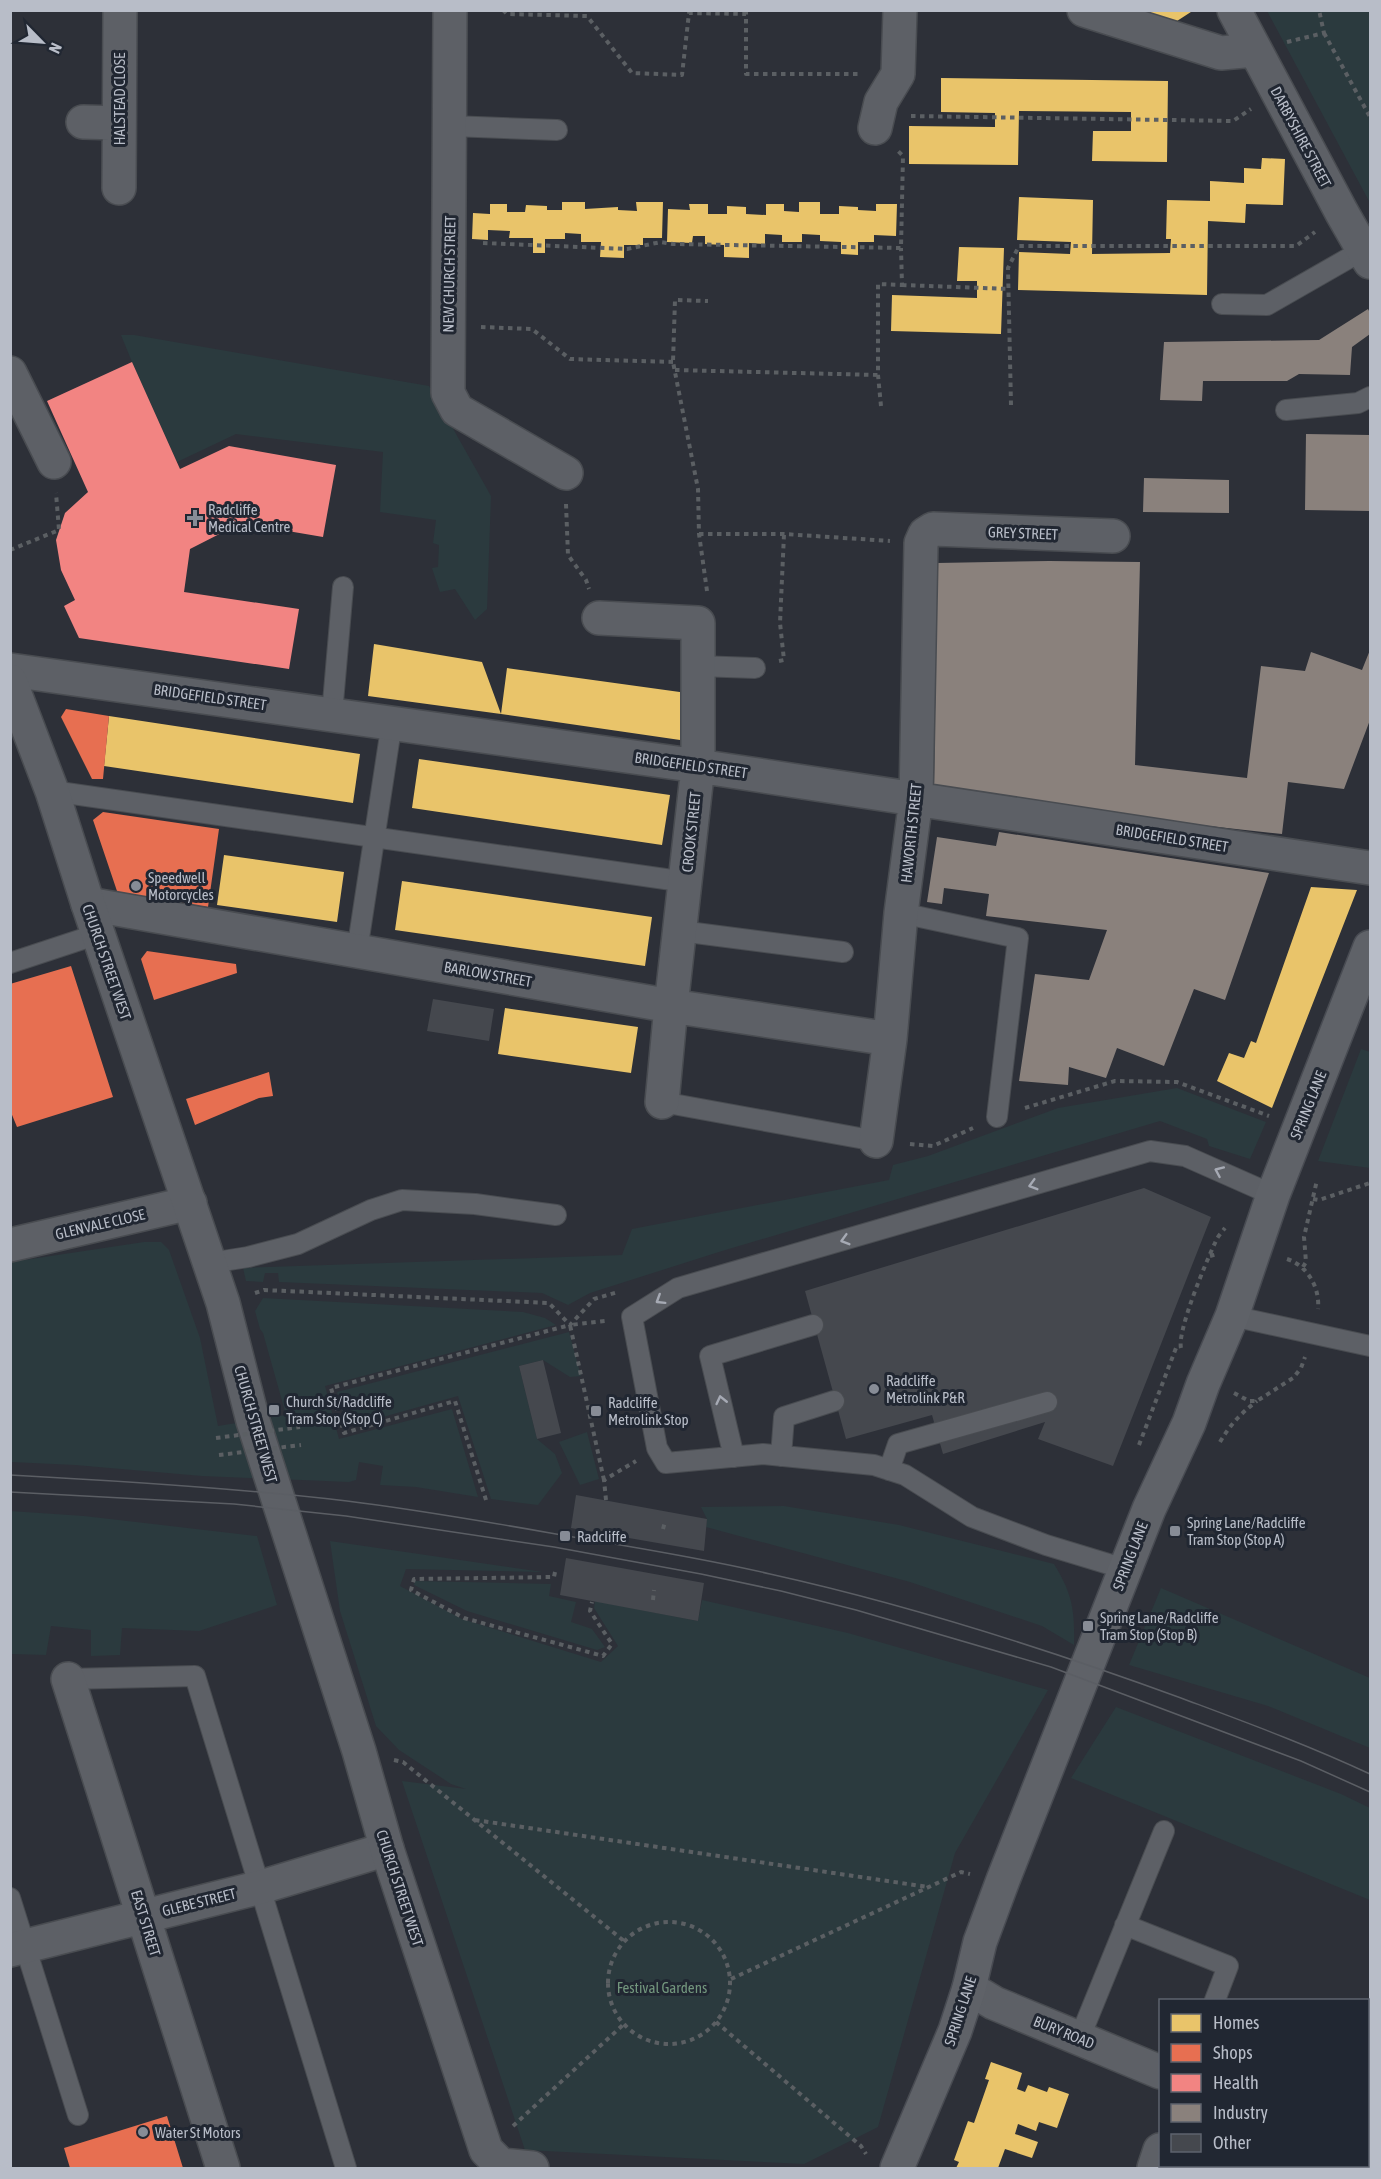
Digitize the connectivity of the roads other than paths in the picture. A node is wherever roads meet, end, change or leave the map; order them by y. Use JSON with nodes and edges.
{"nodes":[{"id":1,"x":120,"y":10,"type":"edge"},
{"id":2,"x":450,"y":10,"type":"edge"},
{"id":3,"x":900,"y":10,"type":"edge"},
{"id":4,"x":1234,"y":10,"type":"edge"},
{"id":5,"x":1086,"y":11,"type":"edge"},
{"id":6,"x":1255,"y":50,"type":"junction"},
{"id":7,"x":82,"y":122,"type":"dead end"},
{"id":8,"x":889,"y":122,"type":"road end"},
{"id":9,"x":119,"y":123,"type":"junction"},
{"id":10,"x":451,"y":126,"type":"junction"},
{"id":11,"x":557,"y":130,"type":"dead end"},
{"id":12,"x":119,"y":188,"type":"dead end"},
{"id":13,"x":1367,"y":256,"type":"edge"},
{"id":14,"x":1222,"y":304,"type":"dead end"},
{"id":15,"x":10,"y":373,"type":"edge"},
{"id":16,"x":1371,"y":398,"type":"edge"},
{"id":17,"x":1286,"y":410,"type":"dead end"},
{"id":18,"x":54,"y":462,"type":"road end"},
{"id":19,"x":566,"y":473,"type":"road end"},
{"id":20,"x":927,"y":536,"type":"joint"},
{"id":21,"x":1113,"y":536,"type":"dead end"},
{"id":22,"x":343,"y":587,"type":"dead end"},
{"id":23,"x":600,"y":618,"type":"road end"},
{"id":24,"x":698,"y":666,"type":"junction"},
{"id":25,"x":756,"y":668,"type":"road end"},
{"id":26,"x":10,"y":670,"type":"edge"},
{"id":27,"x":10,"y":681,"type":"edge"},
{"id":28,"x":332,"y":714,"type":"junction"},
{"id":29,"x":392,"y":722,"type":"junction"},
{"id":30,"x":19,"y":730,"type":"edge"},
{"id":31,"x":698,"y":766,"type":"junction"},
{"id":32,"x":52,"y":791,"type":"junction"},
{"id":33,"x":916,"y":799,"type":"junction"},
{"id":34,"x":374,"y":837,"type":"junction"},
{"id":35,"x":1371,"y":868,"type":"edge"},
{"id":36,"x":686,"y":882,"type":"junction"},
{"id":37,"x":901,"y":913,"type":"junction"},
{"id":38,"x":93,"y":919,"type":"junction"},
{"id":39,"x":680,"y":931,"type":"junction"},
{"id":40,"x":357,"y":951,"type":"junction"},
{"id":41,"x":843,"y":952,"type":"dead end"},
{"id":42,"x":1369,"y":956,"type":"edge"},
{"id":43,"x":10,"y":963,"type":"edge"},
{"id":44,"x":671,"y":1006,"type":"junction"},
{"id":45,"x":890,"y":1039,"type":"junction"},
{"id":46,"x":662,"y":1102,"type":"joint"},
{"id":47,"x":997,"y":1117,"type":"road end"},
{"id":48,"x":876,"y":1141,"type":"joint"},
{"id":49,"x":1273,"y":1195,"type":"junction"},
{"id":50,"x":189,"y":1203,"type":"junction"},
{"id":51,"x":556,"y":1215,"type":"dead end"},
{"id":52,"x":10,"y":1245,"type":"edge"},
{"id":53,"x":210,"y":1263,"type":"junction"},
{"id":54,"x":1232,"y":1316,"type":"junction"},
{"id":55,"x":813,"y":1325,"type":"dead end"},
{"id":56,"x":1371,"y":1346,"type":"edge"},
{"id":57,"x":834,"y":1401,"type":"dead end"},
{"id":58,"x":1047,"y":1402,"type":"dead end"},
{"id":59,"x":781,"y":1456,"type":"junction"},
{"id":60,"x":734,"y":1457,"type":"junction"},
{"id":61,"x":889,"y":1470,"type":"junction"},
{"id":62,"x":1125,"y":1569,"type":"junction"},
{"id":63,"x":68,"y":1679,"type":"joint"},
{"id":64,"x":1164,"y":1831,"type":"dead end"},
{"id":65,"x":387,"y":1850,"type":"junction"},
{"id":66,"x":261,"y":1887,"type":"junction"},
{"id":67,"x":10,"y":1898,"type":"edge"},
{"id":68,"x":144,"y":1916,"type":"junction"},
{"id":69,"x":1125,"y":1925,"type":"junction"},
{"id":70,"x":18,"y":1948,"type":"edge"},
{"id":71,"x":969,"y":1988,"type":"junction"},
{"id":72,"x":1216,"y":1999,"type":"edge"},
{"id":73,"x":1080,"y":2037,"type":"junction"},
{"id":74,"x":1159,"y":2071,"type":"edge"},
{"id":75,"x":78,"y":2115,"type":"dead end"},
{"id":76,"x":504,"y":2163,"type":"edge"},
{"id":77,"x":884,"y":2165,"type":"edge"},
{"id":78,"x":223,"y":2169,"type":"edge"},
{"id":79,"x":346,"y":2169,"type":"edge"}],
"edges":[{"from":1,"to":9,"type":"street","name":"HALSTEAD CLOSE"},
{"from":2,"to":10,"type":"street","name":"NEW CHURCH STREET"},
{"from":3,"to":8,"type":"street"},
{"from":4,"to":6,"type":"street","name":"DARBYSHIRE STREET"},
{"from":5,"to":6,"type":"street"},
{"from":6,"to":13,"type":"street","name":"DARBYSHIRE STREET"},
{"from":7,"to":9,"type":"street"},
{"from":9,"to":12,"type":"street","name":"HALSTEAD CLOSE"},
{"from":10,"to":11,"type":"lane"},
{"from":10,"to":19,"type":"street","name":"NEW CHURCH STREET"},
{"from":13,"to":14,"type":"lane"},
{"from":15,"to":18,"type":"street"},
{"from":16,"to":17,"type":"lane"},
{"from":20,"to":21,"type":"street","name":"GREY STREET"},
{"from":20,"to":33,"type":"street","name":"HAWORTH STREET"},
{"from":22,"to":28,"type":"lane"},
{"from":23,"to":24,"type":"street","name":"CROOK STREET"},
{"from":24,"to":25,"type":"lane"},
{"from":24,"to":31,"type":"street","name":"CROOK STREET"},
{"from":26,"to":28,"type":"street","name":"BRIDGEFIELD STREET"},
{"from":27,"to":30,"type":"street","name":"CHURCH STREET WEST"},
{"from":28,"to":29,"type":"street","name":"BRIDGEFIELD STREET"},
{"from":29,"to":31,"type":"street","name":"BRIDGEFIELD STREET"},
{"from":29,"to":34,"type":"lane"},
{"from":30,"to":32,"type":"street","name":"CHURCH STREET WEST"},
{"from":31,"to":33,"type":"street","name":"BRIDGEFIELD STREET"},
{"from":31,"to":36,"type":"street","name":"CROOK STREET"},
{"from":32,"to":34,"type":"lane"},
{"from":32,"to":38,"type":"street","name":"CHURCH STREET WEST"},
{"from":33,"to":35,"type":"street","name":"BRIDGEFIELD STREET"},
{"from":33,"to":37,"type":"street","name":"HAWORTH STREET"},
{"from":34,"to":36,"type":"lane"},
{"from":34,"to":40,"type":"lane"},
{"from":36,"to":39,"type":"street","name":"CROOK STREET"},
{"from":37,"to":45,"type":"street","name":"HAWORTH STREET"},
{"from":37,"to":47,"type":"lane"},
{"from":38,"to":40,"type":"street","name":"BARLOW STREET"},
{"from":38,"to":43,"type":"lane"},
{"from":38,"to":50,"type":"street","name":"CHURCH STREET WEST"},
{"from":39,"to":41,"type":"lane"},
{"from":39,"to":44,"type":"street","name":"CROOK STREET"},
{"from":40,"to":44,"type":"street","name":"BARLOW STREET"},
{"from":42,"to":49,"type":"main road","name":"SPRING LANE"},
{"from":44,"to":45,"type":"street","name":"BARLOW STREET"},
{"from":44,"to":46,"type":"street","name":"CROOK STREET"},
{"from":45,"to":48,"type":"street","name":"HAWORTH STREET"},
{"from":46,"to":48,"type":"lane"},
{"from":49,"to":54,"type":"main road","name":"SPRING LANE"},
{"from":49,"to":60,"type":"lane","one_way":true},
{"from":50,"to":52,"type":"street","name":"GLENVALE CLOSE"},
{"from":50,"to":53,"type":"street","name":"CHURCH STREET WEST"},
{"from":51,"to":53,"type":"lane"},
{"from":53,"to":65,"type":"street","name":"CHURCH STREET WEST"},
{"from":54,"to":56,"type":"lane"},
{"from":54,"to":62,"type":"main road","name":"SPRING LANE"},
{"from":60,"to":55,"type":"lane","one_way":true},
{"from":57,"to":59,"type":"lane"},
{"from":58,"to":61,"type":"lane"},
{"from":59,"to":60,"type":"lane"},
{"from":59,"to":61,"type":"lane"},
{"from":61,"to":62,"type":"lane"},
{"from":62,"to":71,"type":"main road","name":"SPRING LANE"},
{"from":63,"to":66,"type":"lane"},
{"from":63,"to":68,"type":"street","name":"EAST STREET"},
{"from":64,"to":69,"type":"lane"},
{"from":65,"to":66,"type":"street","name":"GLEBE STREET"},
{"from":65,"to":76,"type":"street","name":"CHURCH STREET WEST"},
{"from":66,"to":68,"type":"street","name":"GLEBE STREET"},
{"from":66,"to":79,"type":"lane"},
{"from":67,"to":70,"type":"lane"},
{"from":68,"to":70,"type":"street","name":"GLEBE STREET"},
{"from":68,"to":78,"type":"street","name":"EAST STREET"},
{"from":69,"to":72,"type":"lane"},
{"from":69,"to":73,"type":"lane"},
{"from":70,"to":75,"type":"lane"},
{"from":71,"to":73,"type":"street","name":"BURY ROAD"},
{"from":71,"to":77,"type":"main road","name":"SPRING LANE"},
{"from":73,"to":74,"type":"street","name":"BURY ROAD"}]}
